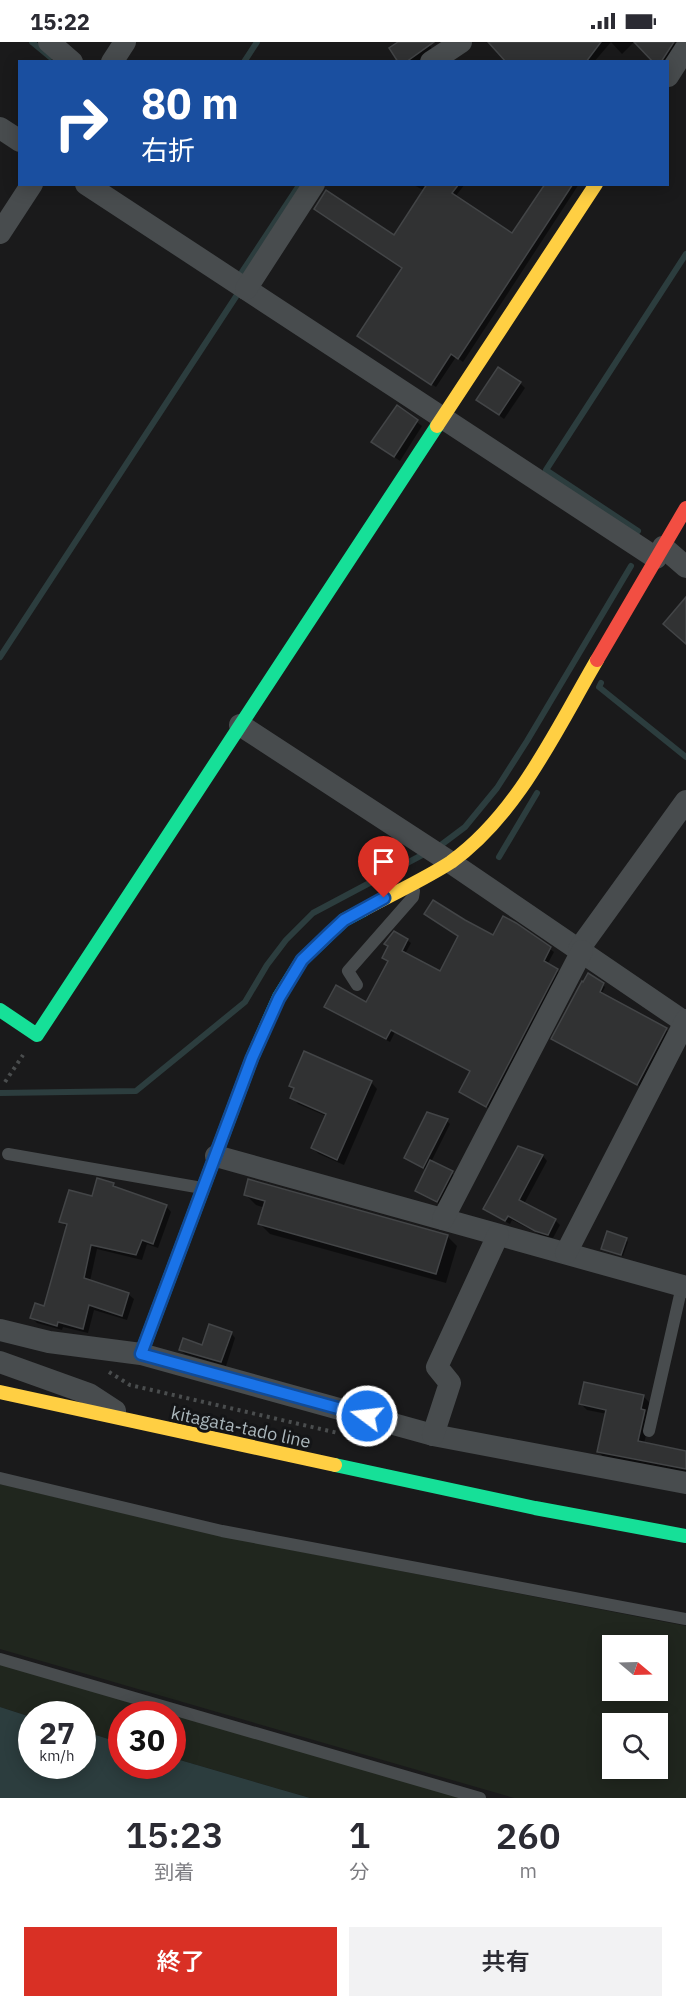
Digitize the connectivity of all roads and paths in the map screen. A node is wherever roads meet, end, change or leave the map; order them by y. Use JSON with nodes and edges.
{"nodes":[{"id":1,"x":49,"y":42,"type":"edge"},
{"id":2,"x":125,"y":42,"type":"edge"},
{"id":3,"x":461,"y":42,"type":"edge"},
{"id":4,"x":686,"y":48,"type":"edge"},
{"id":5,"x":70,"y":60,"type":"edge"},
{"id":6,"x":113,"y":60,"type":"edge"},
{"id":7,"x":434,"y":60,"type":"edge"},
{"id":8,"x":669,"y":74,"type":"edge"},
{"id":9,"x":0,"y":128,"type":"edge"},
{"id":10,"x":18,"y":140,"type":"edge"},
{"id":11,"x":31,"y":186,"type":"edge"},
{"id":12,"x":89,"y":186,"type":"edge"},
{"id":13,"x":313,"y":186,"type":"edge"},
{"id":14,"x":595,"y":186,"type":"edge"},
{"id":15,"x":0,"y":234,"type":"edge"},
{"id":16,"x":246,"y":289,"type":"junction"},
{"id":17,"x":442,"y":418,"type":"junction"},
{"id":18,"x":686,"y":508,"type":"edge"},
{"id":19,"x":660,"y":553,"type":"junction"},
{"id":20,"x":686,"y":567,"type":"edge"},
{"id":21,"x":240,"y":725,"type":"junction"},
{"id":22,"x":686,"y":801,"type":"edge"},
{"id":23,"x":450,"y":862,"type":"junction"},
{"id":24,"x":416,"y":882,"type":"junction"},
{"id":25,"x":581,"y":950,"type":"junction"},
{"id":26,"x":357,"y":985,"type":"dead end"},
{"id":27,"x":0,"y":1010,"type":"edge"},
{"id":28,"x":685,"y":1022,"type":"edge"},
{"id":29,"x":8,"y":1154,"type":"dead end"},
{"id":30,"x":216,"y":1156,"type":"junction"},
{"id":31,"x":203,"y":1188,"type":"junction"},
{"id":32,"x":442,"y":1219,"type":"junction"},
{"id":33,"x":498,"y":1235,"type":"junction"},
{"id":34,"x":566,"y":1253,"type":"junction"},
{"id":35,"x":684,"y":1286,"type":"edge"},
{"id":36,"x":0,"y":1330,"type":"edge"},
{"id":37,"x":141,"y":1354,"type":"junction"},
{"id":38,"x":0,"y":1362,"type":"edge"},
{"id":39,"x":0,"y":1392,"type":"edge"},
{"id":40,"x":131,"y":1422,"type":"junction"},
{"id":41,"x":649,"y":1431,"type":"dead end"},
{"id":42,"x":433,"y":1435,"type":"junction"},
{"id":43,"x":0,"y":1478,"type":"edge"},
{"id":44,"x":686,"y":1483,"type":"edge"},
{"id":45,"x":686,"y":1536,"type":"edge"},
{"id":46,"x":686,"y":1619,"type":"edge"},
{"id":47,"x":0,"y":1659,"type":"edge"},
{"id":48,"x":480,"y":1798,"type":"edge"}],
"edges":[{"from":1,"to":5,"type":"street"},
{"from":2,"to":6,"type":"street"},
{"from":3,"to":7,"type":"street"},
{"from":4,"to":8,"type":"street"},
{"from":9,"to":10,"type":"street"},
{"from":11,"to":15,"type":"street"},
{"from":12,"to":16,"type":"street"},
{"from":13,"to":16,"type":"street"},
{"from":14,"to":17,"type":"street"},
{"from":16,"to":17,"type":"street"},
{"from":17,"to":19,"type":"street"},
{"from":17,"to":21,"type":"street"},
{"from":18,"to":19,"type":"street"},
{"from":19,"to":20,"type":"street"},
{"from":19,"to":23,"type":"street"},
{"from":21,"to":23,"type":"street"},
{"from":21,"to":27,"type":"street"},
{"from":22,"to":25,"type":"street"},
{"from":23,"to":24,"type":"street"},
{"from":23,"to":25,"type":"street"},
{"from":24,"to":26,"type":"lane"},
{"from":24,"to":30,"type":"street"},
{"from":25,"to":28,"type":"street"},
{"from":25,"to":32,"type":"street"},
{"from":28,"to":34,"type":"street"},
{"from":29,"to":31,"type":"lane"},
{"from":30,"to":31,"type":"street"},
{"from":30,"to":32,"type":"street"},
{"from":31,"to":37,"type":"street"},
{"from":32,"to":33,"type":"street"},
{"from":33,"to":34,"type":"street"},
{"from":33,"to":42,"type":"street"},
{"from":34,"to":35,"type":"street"},
{"from":35,"to":41,"type":"lane"},
{"from":36,"to":37,"type":"street"},
{"from":37,"to":42,"type":"street"},
{"from":38,"to":40,"type":"street"},
{"from":39,"to":40,"type":"street","name":"kitagata-tado line"},
{"from":40,"to":45,"type":"street","name":"kitagata-tado line"},
{"from":42,"to":44,"type":"street"},
{"from":43,"to":46,"type":"lane"},
{"from":47,"to":48,"type":"lane"}]}
